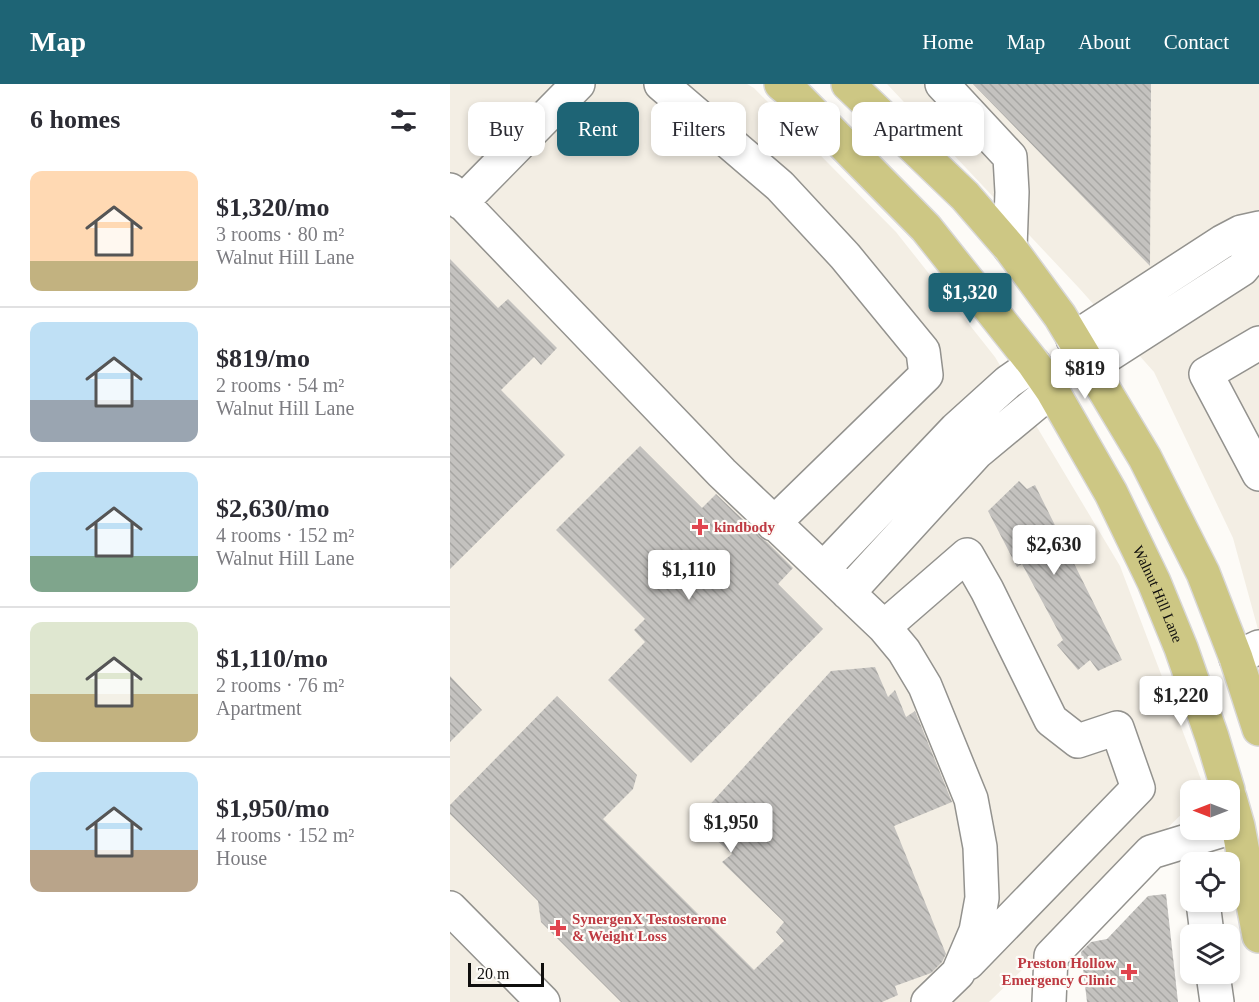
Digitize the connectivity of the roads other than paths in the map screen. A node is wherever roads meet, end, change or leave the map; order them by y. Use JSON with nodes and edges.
{"nodes":[{"id":1,"x":578,"y":84,"type":"edge"},
{"id":2,"x":662,"y":84,"type":"edge"},
{"id":3,"x":781,"y":84,"type":"edge"},
{"id":4,"x":942,"y":84,"type":"edge"},
{"id":5,"x":851,"y":85,"type":"edge"},
{"id":6,"x":456,"y":197,"type":"edge"},
{"id":7,"x":1259,"y":228,"type":"edge"},
{"id":8,"x":1010,"y":248,"type":"junction"},
{"id":9,"x":1259,"y":249,"type":"edge"},
{"id":10,"x":1073,"y":339,"type":"junction"},
{"id":11,"x":1259,"y":343,"type":"edge"},
{"id":12,"x":1091,"y":366,"type":"junction"},
{"id":13,"x":1043,"y":377,"type":"junction"},
{"id":14,"x":1259,"y":474,"type":"edge"},
{"id":15,"x":773,"y":524,"type":"junction"},
{"id":16,"x":823,"y":569,"type":"junction"},
{"id":17,"x":848,"y":592,"type":"junction"},
{"id":18,"x":884,"y":627,"type":"junction"},
{"id":19,"x":1248,"y":652,"type":"edge"},
{"id":20,"x":1259,"y":729,"type":"edge"},
{"id":21,"x":1225,"y":780,"type":"edge"},
{"id":22,"x":1189,"y":840,"type":"edge"},
{"id":23,"x":1228,"y":840,"type":"edge"},
{"id":24,"x":450,"y":908,"type":"edge"},
{"id":25,"x":1259,"y":936,"type":"edge"},
{"id":26,"x":958,"y":973,"type":"junction"},
{"id":27,"x":1214,"y":984,"type":"edge"},
{"id":28,"x":543,"y":1002,"type":"edge"},
{"id":29,"x":928,"y":1002,"type":"edge"},
{"id":30,"x":1049,"y":1002,"type":"edge"},
{"id":31,"x":1217,"y":1002,"type":"edge"}],
"edges":[{"from":1,"to":6,"type":"lane"},
{"from":2,"to":15,"type":"lane"},
{"from":3,"to":13,"type":"main road","name":"Walnut Hill Lane"},
{"from":4,"to":8,"type":"lane"},
{"from":5,"to":8,"type":"main road"},
{"from":6,"to":15,"type":"lane"},
{"from":7,"to":10,"type":"lane"},
{"from":8,"to":10,"type":"main road"},
{"from":9,"to":12,"type":"lane"},
{"from":10,"to":12,"type":"main road"},
{"from":10,"to":13,"type":"main road"},
{"from":11,"to":14,"type":"lane"},
{"from":12,"to":13,"type":"main road"},
{"from":12,"to":19,"type":"main road"},
{"from":13,"to":16,"type":"lane"},
{"from":13,"to":17,"type":"lane"},
{"from":13,"to":21,"type":"main road","name":"Walnut Hill Lane"},
{"from":15,"to":16,"type":"lane"},
{"from":16,"to":17,"type":"lane"},
{"from":17,"to":18,"type":"lane"},
{"from":18,"to":26,"type":"lane"},
{"from":18,"to":26,"type":"lane"},
{"from":19,"to":20,"type":"main road"},
{"from":22,"to":30,"type":"lane"},
{"from":23,"to":25,"type":"main road"},
{"from":24,"to":28,"type":"lane"},
{"from":26,"to":29,"type":"lane"},
{"from":27,"to":31,"type":"lane"}]}
